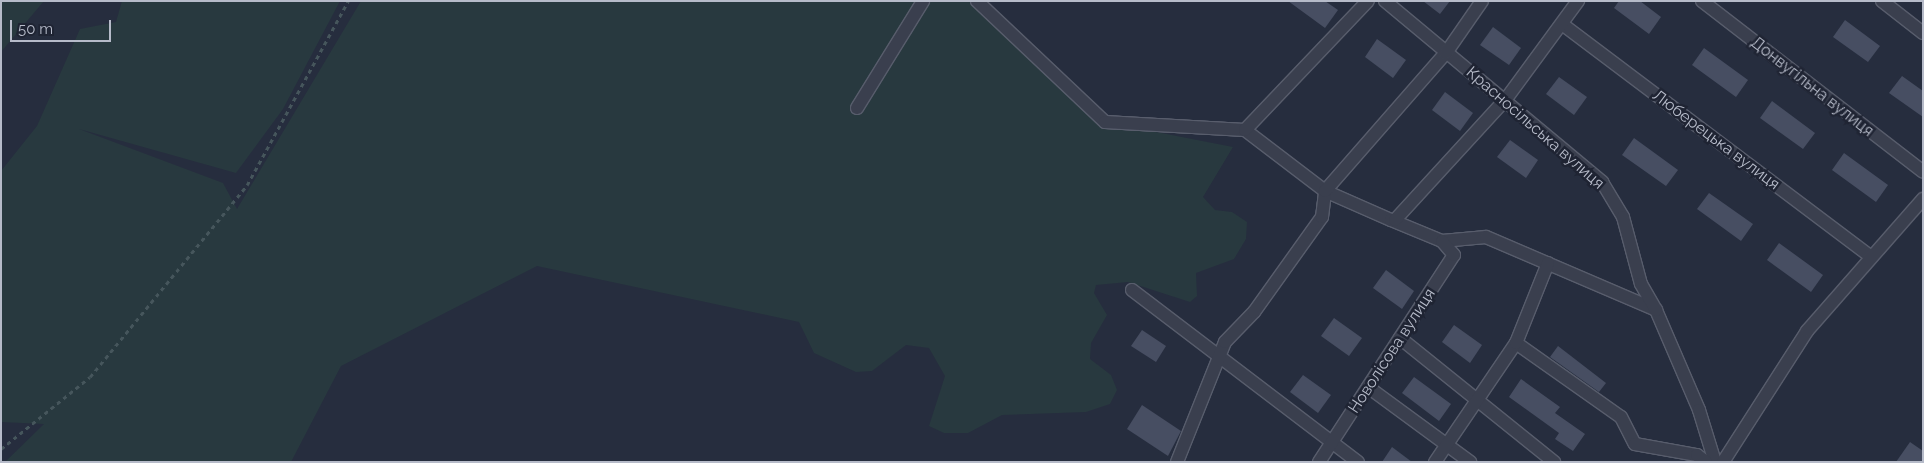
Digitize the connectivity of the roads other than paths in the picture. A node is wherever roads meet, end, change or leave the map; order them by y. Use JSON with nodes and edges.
{"nodes":[{"id":1,"x":923,"y":1,"type":"edge"},
{"id":2,"x":977,"y":1,"type":"edge"},
{"id":3,"x":1368,"y":1,"type":"edge"},
{"id":4,"x":1385,"y":1,"type":"edge"},
{"id":5,"x":1482,"y":1,"type":"edge"},
{"id":6,"x":1578,"y":1,"type":"edge"},
{"id":7,"x":1702,"y":1,"type":"edge"},
{"id":8,"x":1882,"y":1,"type":"edge"},
{"id":9,"x":1562,"y":24,"type":"junction"},
{"id":10,"x":1923,"y":33,"type":"edge"},
{"id":11,"x":1446,"y":53,"type":"junction"},
{"id":12,"x":1506,"y":99,"type":"junction"},
{"id":13,"x":857,"y":108,"type":"dead end"},
{"id":14,"x":1245,"y":130,"type":"junction"},
{"id":15,"x":1923,"y":172,"type":"edge"},
{"id":16,"x":1325,"y":191,"type":"junction"},
{"id":17,"x":1923,"y":199,"type":"edge"},
{"id":18,"x":1395,"y":220,"type":"junction"},
{"id":19,"x":1442,"y":241,"type":"junction"},
{"id":20,"x":1870,"y":256,"type":"junction"},
{"id":21,"x":1548,"y":264,"type":"junction"},
{"id":22,"x":1132,"y":290,"type":"dead end"},
{"id":23,"x":1656,"y":310,"type":"junction"},
{"id":24,"x":1400,"y":338,"type":"junction"},
{"id":25,"x":1516,"y":343,"type":"junction"},
{"id":26,"x":1368,"y":387,"type":"junction"},
{"id":27,"x":1476,"y":402,"type":"junction"},
{"id":28,"x":1332,"y":441,"type":"junction"},
{"id":29,"x":1447,"y":445,"type":"junction"},
{"id":30,"x":1177,"y":462,"type":"edge"},
{"id":31,"x":1319,"y":462,"type":"edge"},
{"id":32,"x":1358,"y":462,"type":"edge"},
{"id":33,"x":1435,"y":462,"type":"edge"},
{"id":34,"x":1470,"y":462,"type":"edge"},
{"id":35,"x":1554,"y":462,"type":"edge"},
{"id":36,"x":1706,"y":462,"type":"edge"},
{"id":37,"x":1714,"y":462,"type":"edge"},
{"id":38,"x":1723,"y":462,"type":"edge"}],
"edges":[{"from":1,"to":13,"type":"street"},
{"from":2,"to":14,"type":"street"},
{"from":3,"to":14,"type":"street"},
{"from":4,"to":11,"type":"street","name":"Красносільська вулиця"},
{"from":5,"to":11,"type":"street"},
{"from":6,"to":9,"type":"street"},
{"from":7,"to":15,"type":"street","name":"Донвугільна вулиця"},
{"from":8,"to":10,"type":"street"},
{"from":9,"to":12,"type":"street"},
{"from":9,"to":20,"type":"street","name":"Люберецька вулиця"},
{"from":11,"to":12,"type":"street","name":"Красносільська вулиця"},
{"from":11,"to":16,"type":"street"},
{"from":12,"to":18,"type":"street"},
{"from":12,"to":23,"type":"street","name":"Красносільська вулиця"},
{"from":14,"to":16,"type":"street"},
{"from":16,"to":18,"type":"street"},
{"from":16,"to":30,"type":"street"},
{"from":17,"to":20,"type":"street"},
{"from":18,"to":19,"type":"street"},
{"from":19,"to":21,"type":"street"},
{"from":19,"to":24,"type":"street","name":"Новолісова вулиця"},
{"from":20,"to":38,"type":"street"},
{"from":21,"to":23,"type":"street"},
{"from":21,"to":25,"type":"street"},
{"from":22,"to":28,"type":"street"},
{"from":23,"to":37,"type":"street","name":"Красносільська вулиця"},
{"from":24,"to":26,"type":"street","name":"Новолісова вулиця"},
{"from":24,"to":27,"type":"street"},
{"from":25,"to":27,"type":"street"},
{"from":25,"to":36,"type":"street"},
{"from":26,"to":28,"type":"street","name":"Новолісова вулиця"},
{"from":26,"to":29,"type":"street"},
{"from":27,"to":29,"type":"street"},
{"from":27,"to":35,"type":"street"},
{"from":28,"to":31,"type":"street","name":"Новолісова вулиця"},
{"from":28,"to":32,"type":"street"},
{"from":29,"to":33,"type":"street"},
{"from":29,"to":34,"type":"street"}]}
